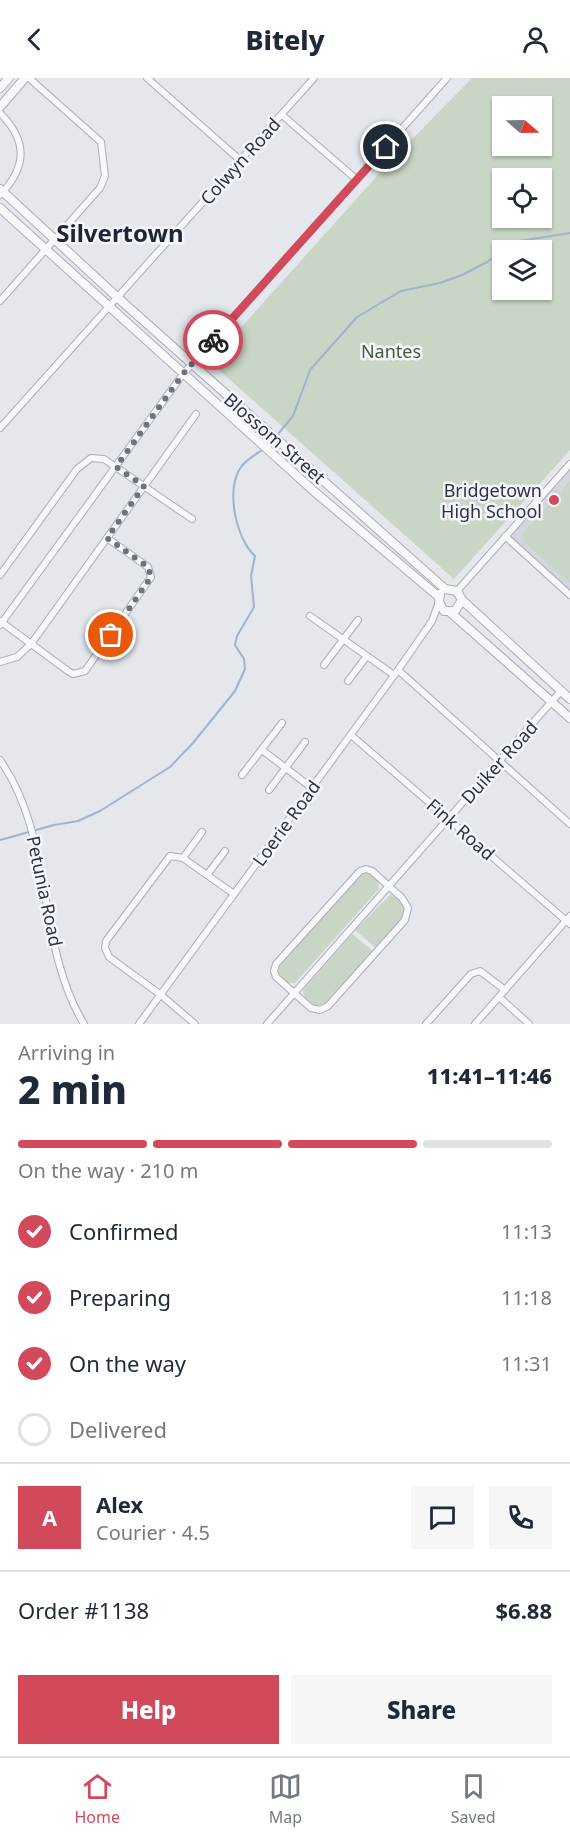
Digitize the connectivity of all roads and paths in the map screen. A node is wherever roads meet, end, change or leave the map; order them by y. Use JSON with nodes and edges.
{"nodes":[{"id":1,"x":9,"y":78,"type":"edge"},
{"id":2,"x":27,"y":78,"type":"edge"},
{"id":3,"x":147,"y":78,"type":"edge"},
{"id":4,"x":314,"y":78,"type":"edge"},
{"id":5,"x":447,"y":78,"type":"edge"},
{"id":6,"x":0,"y":88,"type":"edge"},
{"id":7,"x":0,"y":107,"type":"edge"},
{"id":8,"x":0,"y":113,"type":"edge"},
{"id":9,"x":282,"y":115,"type":"junction"},
{"id":10,"x":240,"y":160,"type":"junction"},
{"id":11,"x":356,"y":179,"type":"junction"},
{"id":12,"x":1,"y":192,"type":"edge"},
{"id":13,"x":0,"y":208,"type":"edge"},
{"id":14,"x":55,"y":239,"type":"junction"},
{"id":15,"x":46,"y":249,"type":"junction"},
{"id":16,"x":117,"y":297,"type":"junction"},
{"id":17,"x":0,"y":301,"type":"edge"},
{"id":18,"x":109,"y":306,"type":"junction"},
{"id":19,"x":192,"y":364,"type":"junction"},
{"id":20,"x":183,"y":374,"type":"junction"},
{"id":21,"x":196,"y":414,"type":"dead end"},
{"id":22,"x":0,"y":428,"type":"edge"},
{"id":23,"x":570,"y":464,"type":"edge"},
{"id":24,"x":116,"y":467,"type":"junction"},
{"id":25,"x":326,"y":482,"type":"junction"},
{"id":26,"x":144,"y":486,"type":"junction"},
{"id":27,"x":316,"y":493,"type":"junction"},
{"id":28,"x":192,"y":519,"type":"dead end"},
{"id":29,"x":506,"y":536,"type":"junction"},
{"id":30,"x":107,"y":538,"type":"junction"},
{"id":31,"x":0,"y":575,"type":"edge"},
{"id":32,"x":445,"y":589,"type":"junction"},
{"id":33,"x":457,"y":591,"type":"junction"},
{"id":34,"x":570,"y":595,"type":"edge"},
{"id":35,"x":439,"y":599,"type":"junction"},
{"id":36,"x":462,"y":600,"type":"junction"},
{"id":37,"x":448,"y":611,"type":"junction"},
{"id":38,"x":310,"y":616,"type":"dead end"},
{"id":39,"x":358,"y":620,"type":"dead end"},
{"id":40,"x":432,"y":621,"type":"junction"},
{"id":41,"x":1,"y":623,"type":"edge"},
{"id":42,"x":343,"y":639,"type":"junction"},
{"id":43,"x":31,"y":644,"type":"junction"},
{"id":44,"x":367,"y":656,"type":"junction"},
{"id":45,"x":0,"y":662,"type":"edge"},
{"id":46,"x":324,"y":665,"type":"dead end"},
{"id":47,"x":396,"y":672,"type":"junction"},
{"id":48,"x":348,"y":681,"type":"dead end"},
{"id":49,"x":561,"y":691,"type":"junction"},
{"id":50,"x":570,"y":699,"type":"edge"},
{"id":51,"x":552,"y":702,"type":"junction"},
{"id":52,"x":570,"y":718,"type":"edge"},
{"id":53,"x":282,"y":723,"type":"dead end"},
{"id":54,"x":351,"y":735,"type":"junction"},
{"id":55,"x":305,"y":742,"type":"dead end"},
{"id":56,"x":262,"y":750,"type":"junction"},
{"id":57,"x":0,"y":760,"type":"edge"},
{"id":58,"x":500,"y":760,"type":"junction"},
{"id":59,"x":285,"y":768,"type":"junction"},
{"id":60,"x":242,"y":775,"type":"dead end"},
{"id":61,"x":312,"y":788,"type":"junction"},
{"id":62,"x":269,"y":790,"type":"dead end"},
{"id":63,"x":449,"y":818,"type":"junction"},
{"id":64,"x":570,"y":824,"type":"edge"},
{"id":65,"x":202,"y":832,"type":"dead end"},
{"id":66,"x":225,"y":851,"type":"dead end"},
{"id":67,"x":183,"y":858,"type":"junction"},
{"id":68,"x":207,"y":875,"type":"junction"},
{"id":69,"x":389,"y":886,"type":"junction"},
{"id":70,"x":234,"y":894,"type":"junction"},
{"id":71,"x":569,"y":920,"type":"edge"},
{"id":72,"x":505,"y":990,"type":"junction"},
{"id":73,"x":293,"y":993,"type":"junction"},
{"id":74,"x":161,"y":995,"type":"junction"},
{"id":75,"x":499,"y":997,"type":"junction"},
{"id":76,"x":84,"y":1024,"type":"edge"},
{"id":77,"x":139,"y":1024,"type":"edge"},
{"id":78,"x":195,"y":1024,"type":"edge"},
{"id":79,"x":267,"y":1024,"type":"edge"},
{"id":80,"x":426,"y":1024,"type":"edge"},
{"id":81,"x":475,"y":1024,"type":"edge"},
{"id":82,"x":529,"y":1024,"type":"edge"}],
"edges":[{"from":1,"to":6,"type":"street"},
{"from":2,"to":7,"type":"street"},
{"from":2,"to":14,"type":"street"},
{"from":3,"to":10,"type":"street"},
{"from":4,"to":9,"type":"street","name":"Colwyn Road"},
{"from":5,"to":11,"type":"street"},
{"from":8,"to":12,"type":"street"},
{"from":9,"to":10,"type":"street","name":"Colwyn Road"},
{"from":9,"to":11,"type":"street"},
{"from":10,"to":16,"type":"street","name":"Colwyn Road"},
{"from":11,"to":19,"type":"street"},
{"from":12,"to":14,"type":"street","name":"Blossom Street"},
{"from":13,"to":15,"type":"street","name":"Blossom Street"},
{"from":14,"to":15,"type":"street"},
{"from":14,"to":16,"type":"street","name":"Blossom Street"},
{"from":15,"to":17,"type":"street"},
{"from":15,"to":18,"type":"street","name":"Blossom Street"},
{"from":16,"to":18,"type":"street","name":"Colwyn Road"},
{"from":16,"to":19,"type":"street","name":"Blossom Street"},
{"from":18,"to":20,"type":"street","name":"Blossom Street"},
{"from":18,"to":22,"type":"street","name":"Colwyn Road"},
{"from":19,"to":20,"type":"street"},
{"from":19,"to":25,"type":"street","name":"Blossom Street"},
{"from":20,"to":24,"type":"street"},
{"from":20,"to":27,"type":"street","name":"Blossom Street"},
{"from":21,"to":26,"type":"street"},
{"from":23,"to":29,"type":"street"},
{"from":24,"to":26,"type":"street"},
{"from":24,"to":31,"type":"street"},
{"from":24,"to":41,"type":"street"},
{"from":25,"to":27,"type":"street"},
{"from":25,"to":32,"type":"street","name":"Blossom Street"},
{"from":26,"to":28,"type":"street"},
{"from":26,"to":30,"type":"street"},
{"from":27,"to":35,"type":"street","name":"Blossom Street"},
{"from":29,"to":33,"type":"street"},
{"from":29,"to":34,"type":"street"},
{"from":30,"to":43,"type":"street"},
{"from":30,"to":43,"type":"street"},
{"from":32,"to":33,"type":"street"},
{"from":32,"to":35,"type":"street"},
{"from":33,"to":36,"type":"street"},
{"from":35,"to":37,"type":"street"},
{"from":35,"to":40,"type":"street","name":"Loerie Road"},
{"from":36,"to":37,"type":"street"},
{"from":36,"to":49,"type":"street"},
{"from":37,"to":40,"type":"street","name":"Loerie Road"},
{"from":37,"to":51,"type":"street"},
{"from":38,"to":42,"type":"street"},
{"from":39,"to":42,"type":"street"},
{"from":40,"to":47,"type":"street","name":"Loerie Road"},
{"from":41,"to":43,"type":"street"},
{"from":42,"to":44,"type":"street"},
{"from":42,"to":46,"type":"street"},
{"from":43,"to":45,"type":"street"},
{"from":44,"to":47,"type":"street"},
{"from":44,"to":48,"type":"street"},
{"from":47,"to":54,"type":"street","name":"Loerie Road"},
{"from":47,"to":58,"type":"street"},
{"from":49,"to":50,"type":"street"},
{"from":49,"to":51,"type":"street","name":"Duiker Road"},
{"from":51,"to":52,"type":"street"},
{"from":51,"to":58,"type":"street","name":"Duiker Road"},
{"from":53,"to":56,"type":"street"},
{"from":54,"to":61,"type":"street","name":"Loerie Road"},
{"from":54,"to":63,"type":"street","name":"Fink Road"},
{"from":55,"to":59,"type":"street"},
{"from":56,"to":59,"type":"street"},
{"from":56,"to":60,"type":"street"},
{"from":57,"to":76,"type":"street","name":"Petunia Road"},
{"from":58,"to":63,"type":"street","name":"Duiker Road"},
{"from":58,"to":64,"type":"street"},
{"from":59,"to":61,"type":"street"},
{"from":59,"to":62,"type":"street"},
{"from":61,"to":70,"type":"street","name":"Loerie Road"},
{"from":63,"to":69,"type":"street","name":"Duiker Road"},
{"from":63,"to":71,"type":"street","name":"Fink Road"},
{"from":65,"to":67,"type":"street"},
{"from":66,"to":68,"type":"street"},
{"from":67,"to":68,"type":"street"},
{"from":67,"to":74,"type":"street"},
{"from":68,"to":70,"type":"street"},
{"from":69,"to":73,"type":"street","name":"Duiker Road"},
{"from":69,"to":73,"type":"street"},
{"from":69,"to":73,"type":"street"},
{"from":70,"to":74,"type":"street","name":"Loerie Road"},
{"from":71,"to":72,"type":"street"},
{"from":72,"to":75,"type":"street"},
{"from":72,"to":80,"type":"street"},
{"from":73,"to":79,"type":"street","name":"Duiker Road"},
{"from":74,"to":77,"type":"street","name":"Loerie Road"},
{"from":74,"to":78,"type":"street"},
{"from":75,"to":81,"type":"street"},
{"from":75,"to":82,"type":"street"}]}
